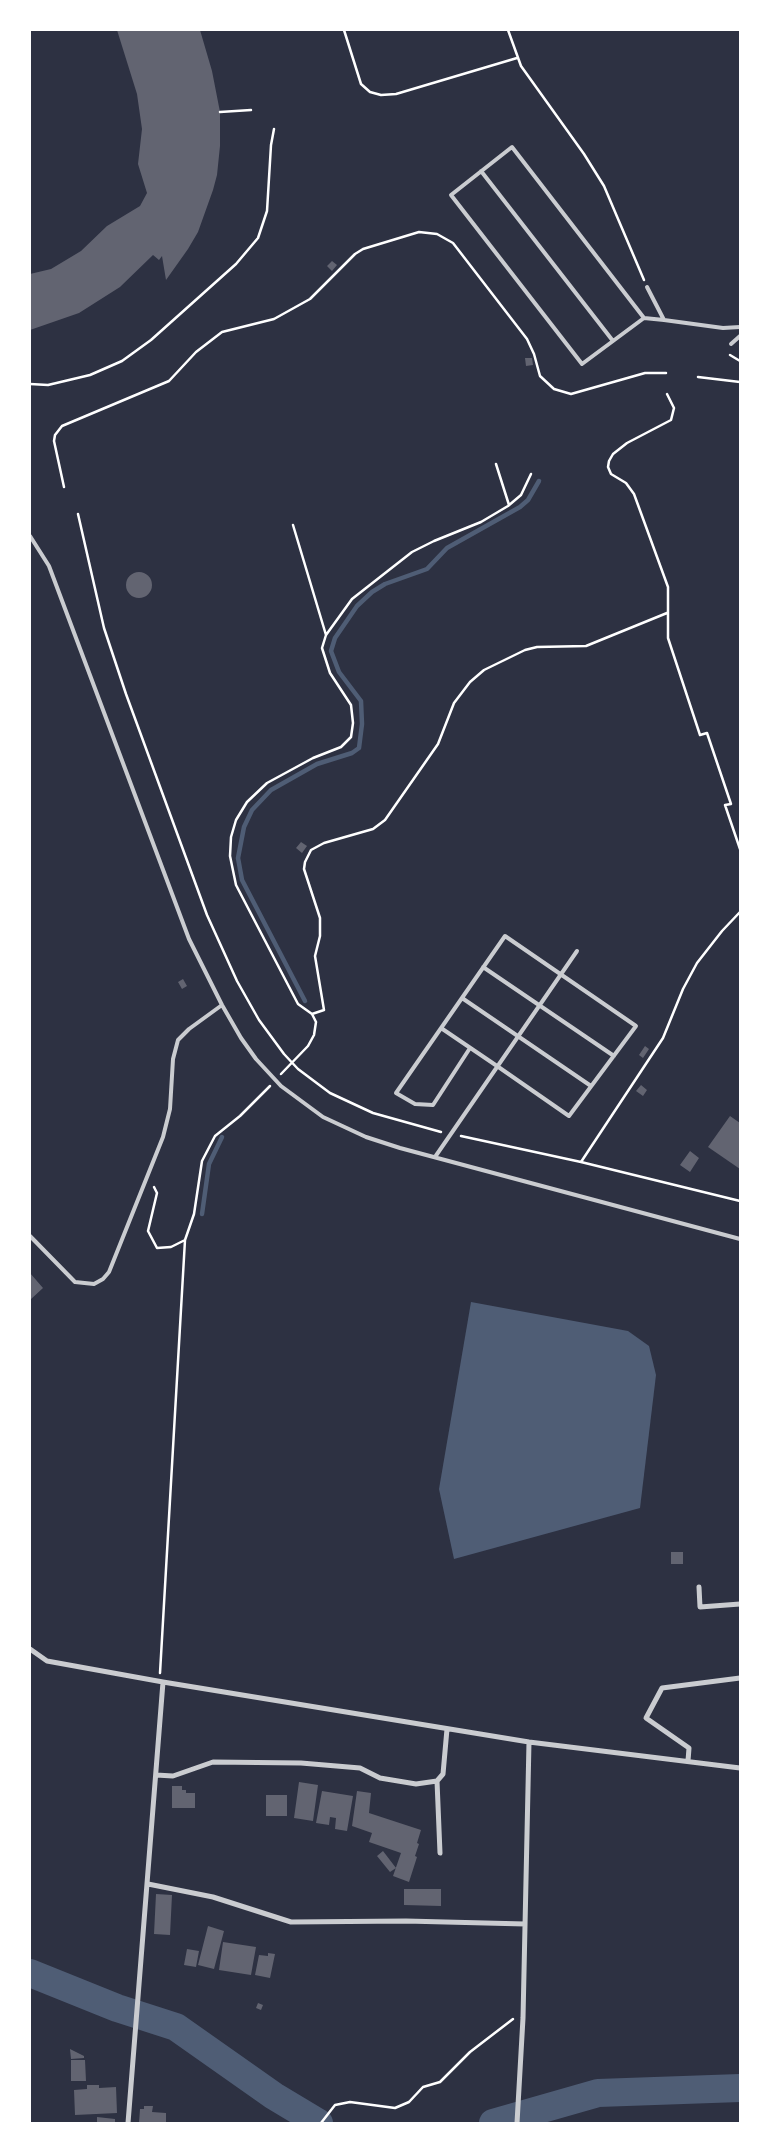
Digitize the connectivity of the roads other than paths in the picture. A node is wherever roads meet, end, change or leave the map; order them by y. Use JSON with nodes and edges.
{"nodes":[{"id":1,"x":481,"y":172,"type":"junction"},
{"id":2,"x":647,"y":288,"type":"road end"},
{"id":3,"x":644,"y":318,"type":"junction"},
{"id":4,"x":664,"y":320,"type":"junction"},
{"id":5,"x":740,"y":327,"type":"edge"},
{"id":6,"x":740,"y":336,"type":"edge"},
{"id":7,"x":613,"y":341,"type":"junction"},
{"id":8,"x":731,"y":344,"type":"dead end"},
{"id":9,"x":30,"y":536,"type":"edge"},
{"id":10,"x":577,"y":951,"type":"dead end"},
{"id":11,"x":483,"y":966,"type":"junction"},
{"id":12,"x":560,"y":974,"type":"junction"},
{"id":13,"x":462,"y":998,"type":"junction"},
{"id":14,"x":222,"y":1005,"type":"junction"},
{"id":15,"x":540,"y":1005,"type":"junction"},
{"id":16,"x":441,"y":1028,"type":"junction"},
{"id":17,"x":518,"y":1036,"type":"junction"},
{"id":18,"x":470,"y":1048,"type":"junction"},
{"id":19,"x":614,"y":1056,"type":"junction"},
{"id":20,"x":497,"y":1066,"type":"junction"},
{"id":21,"x":591,"y":1086,"type":"junction"},
{"id":22,"x":435,"y":1157,"type":"junction"},
{"id":23,"x":30,"y":1236,"type":"edge"},
{"id":24,"x":740,"y":1239,"type":"edge"},
{"id":25,"x":699,"y":1587,"type":"dead end"},
{"id":26,"x":740,"y":1604,"type":"edge"},
{"id":27,"x":30,"y":1649,"type":"edge"},
{"id":28,"x":740,"y":1678,"type":"edge"},
{"id":29,"x":163,"y":1682,"type":"junction"},
{"id":30,"x":447,"y":1729,"type":"junction"},
{"id":31,"x":529,"y":1742,"type":"junction"},
{"id":32,"x":688,"y":1761,"type":"junction"},
{"id":33,"x":740,"y":1768,"type":"edge"},
{"id":34,"x":156,"y":1776,"type":"junction"},
{"id":35,"x":437,"y":1781,"type":"junction"},
{"id":36,"x":440,"y":1853,"type":"dead end"},
{"id":37,"x":148,"y":1884,"type":"junction"},
{"id":38,"x":525,"y":1924,"type":"junction"},
{"id":39,"x":128,"y":2123,"type":"edge"},
{"id":40,"x":518,"y":2123,"type":"edge"}],
"edges":[{"from":1,"to":3,"type":"lane"},
{"from":1,"to":7,"type":"lane"},
{"from":1,"to":7,"type":"lane"},
{"from":2,"to":4,"type":"lane"},
{"from":3,"to":4,"type":"lane"},
{"from":3,"to":7,"type":"lane"},
{"from":4,"to":5,"type":"lane"},
{"from":6,"to":8,"type":"lane"},
{"from":9,"to":14,"type":"lane"},
{"from":10,"to":12,"type":"lane"},
{"from":11,"to":12,"type":"lane"},
{"from":11,"to":13,"type":"lane"},
{"from":11,"to":15,"type":"lane"},
{"from":12,"to":15,"type":"lane"},
{"from":12,"to":19,"type":"lane"},
{"from":13,"to":16,"type":"lane"},
{"from":13,"to":17,"type":"lane"},
{"from":14,"to":22,"type":"lane"},
{"from":14,"to":23,"type":"lane"},
{"from":15,"to":17,"type":"lane"},
{"from":15,"to":19,"type":"lane"},
{"from":16,"to":18,"type":"lane"},
{"from":16,"to":18,"type":"lane"},
{"from":17,"to":20,"type":"lane"},
{"from":17,"to":21,"type":"lane"},
{"from":18,"to":20,"type":"lane"},
{"from":19,"to":21,"type":"lane"},
{"from":20,"to":21,"type":"lane"},
{"from":20,"to":22,"type":"lane"},
{"from":22,"to":24,"type":"lane"},
{"from":25,"to":26,"type":"street"},
{"from":27,"to":29,"type":"street"},
{"from":28,"to":32,"type":"street"},
{"from":29,"to":30,"type":"street"},
{"from":29,"to":34,"type":"street"},
{"from":30,"to":31,"type":"street"},
{"from":30,"to":35,"type":"street"},
{"from":31,"to":32,"type":"street"},
{"from":31,"to":38,"type":"street"},
{"from":32,"to":33,"type":"street"},
{"from":34,"to":35,"type":"street"},
{"from":34,"to":37,"type":"street"},
{"from":35,"to":36,"type":"street"},
{"from":37,"to":38,"type":"street"},
{"from":37,"to":39,"type":"street"},
{"from":38,"to":40,"type":"street"}]}
